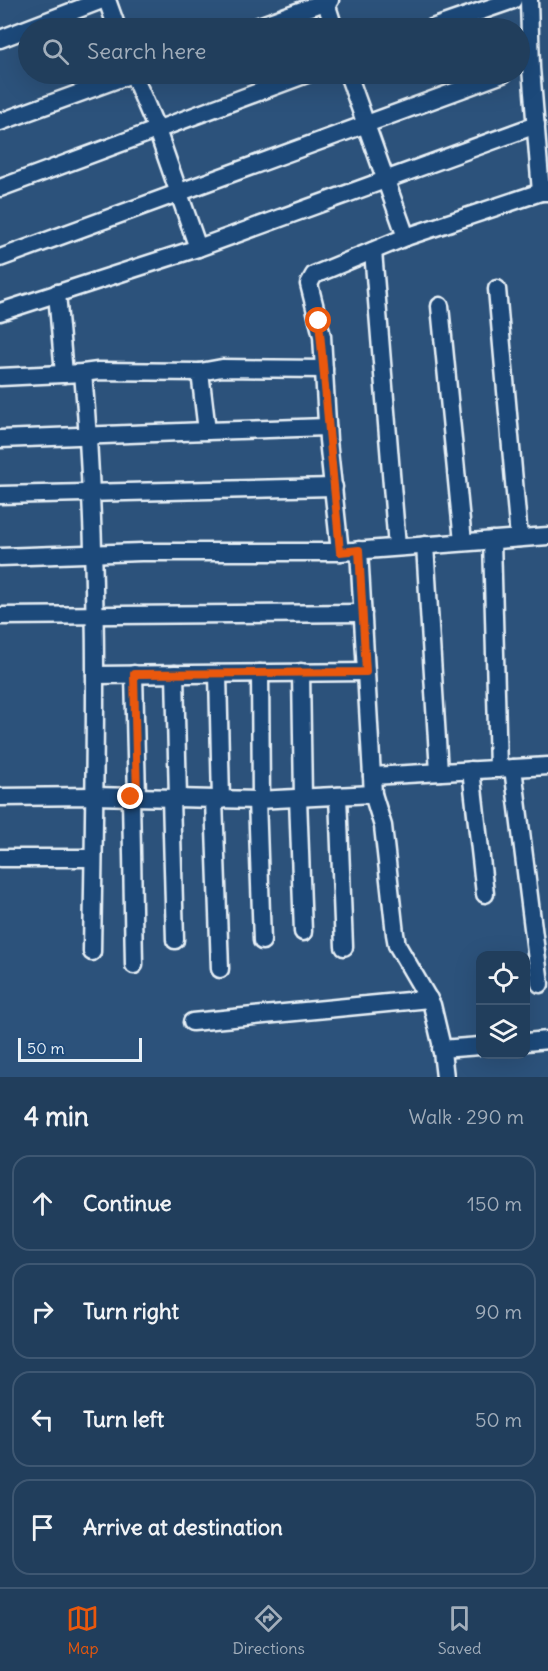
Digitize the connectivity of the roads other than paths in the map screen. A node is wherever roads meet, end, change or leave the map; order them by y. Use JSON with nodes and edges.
{"nodes":[{"id":1,"x":102,"y":0,"type":"edge"},
{"id":2,"x":107,"y":0,"type":"edge"},
{"id":3,"x":327,"y":0,"type":"edge"},
{"id":4,"x":513,"y":0,"type":"edge"},
{"id":5,"x":529,"y":0,"type":"edge"},
{"id":6,"x":55,"y":18,"type":"edge"},
{"id":7,"x":113,"y":18,"type":"edge"},
{"id":8,"x":280,"y":18,"type":"edge"},
{"id":9,"x":332,"y":18,"type":"edge"},
{"id":10,"x":461,"y":18,"type":"edge"},
{"id":11,"x":528,"y":18,"type":"edge"},
{"id":12,"x":18,"y":32,"type":"edge"},
{"id":13,"x":0,"y":39,"type":"edge"},
{"id":14,"x":105,"y":84,"type":"edge"},
{"id":15,"x":137,"y":84,"type":"edge"},
{"id":16,"x":280,"y":84,"type":"edge"},
{"id":17,"x":352,"y":84,"type":"edge"},
{"id":18,"x":476,"y":84,"type":"edge"},
{"id":19,"x":528,"y":84,"type":"edge"},
{"id":20,"x":0,"y":122,"type":"edge"},
{"id":21,"x":366,"y":124,"type":"junction"},
{"id":22,"x":536,"y":125,"type":"junction"},
{"id":23,"x":157,"y":130,"type":"junction"},
{"id":24,"x":385,"y":180,"type":"junction"},
{"id":25,"x":0,"y":188,"type":"edge"},
{"id":26,"x":179,"y":192,"type":"junction"},
{"id":27,"x":545,"y":192,"type":"edge"},
{"id":28,"x":406,"y":237,"type":"junction"},
{"id":29,"x":198,"y":248,"type":"junction"},
{"id":30,"x":373,"y":250,"type":"junction"},
{"id":31,"x":0,"y":258,"type":"edge"},
{"id":32,"x":497,"y":289,"type":"dead end"},
{"id":33,"x":57,"y":293,"type":"junction"},
{"id":34,"x":440,"y":306,"type":"dead end"},
{"id":35,"x":0,"y":312,"type":"edge"},
{"id":36,"x":324,"y":369,"type":"junction"},
{"id":37,"x":200,"y":372,"type":"junction"},
{"id":38,"x":84,"y":373,"type":"junction"},
{"id":39,"x":64,"y":374,"type":"junction"},
{"id":40,"x":0,"y":377,"type":"edge"},
{"id":41,"x":327,"y":427,"type":"junction"},
{"id":42,"x":207,"y":431,"type":"junction"},
{"id":43,"x":89,"y":434,"type":"junction"},
{"id":44,"x":0,"y":439,"type":"edge"},
{"id":45,"x":334,"y":487,"type":"junction"},
{"id":46,"x":90,"y":494,"type":"junction"},
{"id":47,"x":0,"y":495,"type":"edge"},
{"id":48,"x":548,"y":536,"type":"edge"},
{"id":49,"x":519,"y":538,"type":"junction"},
{"id":50,"x":492,"y":540,"type":"junction"},
{"id":51,"x":462,"y":542,"type":"junction"},
{"id":52,"x":425,"y":545,"type":"junction"},
{"id":53,"x":397,"y":547,"type":"junction"},
{"id":54,"x":359,"y":550,"type":"junction"},
{"id":55,"x":340,"y":552,"type":"junction"},
{"id":56,"x":93,"y":554,"type":"junction"},
{"id":57,"x":0,"y":557,"type":"edge"},
{"id":58,"x":363,"y":613,"type":"junction"},
{"id":59,"x":94,"y":615,"type":"junction"},
{"id":60,"x":0,"y":616,"type":"edge"},
{"id":61,"x":301,"y":672,"type":"junction"},
{"id":62,"x":366,"y":672,"type":"junction"},
{"id":63,"x":260,"y":673,"type":"junction"},
{"id":64,"x":134,"y":674,"type":"junction"},
{"id":65,"x":175,"y":674,"type":"junction"},
{"id":66,"x":218,"y":674,"type":"junction"},
{"id":67,"x":95,"y":675,"type":"junction"},
{"id":68,"x":548,"y":766,"type":"edge"},
{"id":69,"x":506,"y":768,"type":"junction"},
{"id":70,"x":471,"y":770,"type":"junction"},
{"id":71,"x":439,"y":772,"type":"junction"},
{"id":72,"x":372,"y":776,"type":"junction"},
{"id":73,"x":373,"y":794,"type":"junction"},
{"id":74,"x":94,"y":796,"type":"junction"},
{"id":75,"x":338,"y":796,"type":"junction"},
{"id":76,"x":0,"y":797,"type":"edge"},
{"id":77,"x":134,"y":797,"type":"junction"},
{"id":78,"x":175,"y":798,"type":"junction"},
{"id":79,"x":301,"y":798,"type":"junction"},
{"id":80,"x":217,"y":800,"type":"junction"},
{"id":81,"x":259,"y":800,"type":"junction"},
{"id":82,"x":0,"y":858,"type":"edge"},
{"id":83,"x":93,"y":858,"type":"junction"},
{"id":84,"x":485,"y":894,"type":"dead end"},
{"id":85,"x":303,"y":932,"type":"dead end"},
{"id":86,"x":175,"y":940,"type":"dead end"},
{"id":87,"x":262,"y":940,"type":"dead end"},
{"id":88,"x":345,"y":947,"type":"dead end"},
{"id":89,"x":92,"y":952,"type":"dead end"},
{"id":90,"x":134,"y":965,"type":"dead end"},
{"id":91,"x":220,"y":969,"type":"dead end"},
{"id":92,"x":540,"y":984,"type":"dead end"},
{"id":93,"x":429,"y":999,"type":"junction"},
{"id":94,"x":192,"y":1022,"type":"dead end"},
{"id":95,"x":548,"y":1041,"type":"edge"},
{"id":96,"x":530,"y":1042,"type":"edge"},
{"id":97,"x":476,"y":1046,"type":"edge"},
{"id":98,"x":441,"y":1049,"type":"junction"},
{"id":99,"x":445,"y":1077,"type":"edge"}],
"edges":[{"from":1,"to":6,"type":"street"},
{"from":2,"to":7,"type":"street"},
{"from":3,"to":8,"type":"street"},
{"from":3,"to":9,"type":"street"},
{"from":4,"to":10,"type":"street"},
{"from":5,"to":11,"type":"street"},
{"from":12,"to":13,"type":"street"},
{"from":14,"to":20,"type":"street"},
{"from":15,"to":23,"type":"street"},
{"from":16,"to":23,"type":"street"},
{"from":17,"to":21,"type":"street"},
{"from":18,"to":21,"type":"street"},
{"from":19,"to":22,"type":"street"},
{"from":21,"to":24,"type":"street"},
{"from":21,"to":26,"type":"street"},
{"from":22,"to":24,"type":"street"},
{"from":22,"to":27,"type":"street"},
{"from":23,"to":25,"type":"street"},
{"from":23,"to":26,"type":"street"},
{"from":24,"to":28,"type":"street"},
{"from":24,"to":29,"type":"street"},
{"from":26,"to":29,"type":"street"},
{"from":26,"to":31,"type":"street"},
{"from":27,"to":28,"type":"street"},
{"from":28,"to":30,"type":"street"},
{"from":29,"to":33,"type":"street"},
{"from":30,"to":36,"type":"street"},
{"from":30,"to":53,"type":"street"},
{"from":32,"to":49,"type":"street"},
{"from":33,"to":35,"type":"street"},
{"from":33,"to":39,"type":"street"},
{"from":34,"to":51,"type":"street"},
{"from":36,"to":37,"type":"street"},
{"from":36,"to":41,"type":"street"},
{"from":37,"to":38,"type":"street"},
{"from":37,"to":42,"type":"street"},
{"from":38,"to":39,"type":"street"},
{"from":38,"to":43,"type":"street"},
{"from":39,"to":40,"type":"street"},
{"from":41,"to":42,"type":"street"},
{"from":41,"to":45,"type":"street"},
{"from":42,"to":43,"type":"street"},
{"from":43,"to":44,"type":"street"},
{"from":43,"to":46,"type":"street"},
{"from":45,"to":46,"type":"street"},
{"from":45,"to":55,"type":"street"},
{"from":46,"to":47,"type":"street"},
{"from":46,"to":56,"type":"street"},
{"from":48,"to":49,"type":"street"},
{"from":49,"to":50,"type":"street"},
{"from":50,"to":51,"type":"street"},
{"from":50,"to":69,"type":"street"},
{"from":51,"to":52,"type":"street"},
{"from":52,"to":53,"type":"street"},
{"from":52,"to":71,"type":"street"},
{"from":53,"to":54,"type":"street"},
{"from":54,"to":55,"type":"street"},
{"from":54,"to":58,"type":"street"},
{"from":55,"to":56,"type":"street"},
{"from":56,"to":57,"type":"street"},
{"from":56,"to":59,"type":"street"},
{"from":58,"to":59,"type":"street"},
{"from":58,"to":62,"type":"street"},
{"from":59,"to":60,"type":"street"},
{"from":59,"to":67,"type":"street"},
{"from":61,"to":62,"type":"street"},
{"from":61,"to":63,"type":"street"},
{"from":61,"to":79,"type":"street"},
{"from":62,"to":72,"type":"street"},
{"from":63,"to":66,"type":"street"},
{"from":63,"to":81,"type":"street"},
{"from":64,"to":65,"type":"street"},
{"from":64,"to":67,"type":"street"},
{"from":64,"to":77,"type":"street"},
{"from":65,"to":66,"type":"street"},
{"from":65,"to":78,"type":"street"},
{"from":66,"to":80,"type":"street"},
{"from":67,"to":74,"type":"street"},
{"from":68,"to":69,"type":"street"},
{"from":69,"to":70,"type":"street"},
{"from":69,"to":92,"type":"street"},
{"from":70,"to":71,"type":"street"},
{"from":70,"to":84,"type":"street"},
{"from":71,"to":72,"type":"street"},
{"from":72,"to":73,"type":"street"},
{"from":73,"to":75,"type":"street"},
{"from":73,"to":93,"type":"street"},
{"from":74,"to":76,"type":"street"},
{"from":74,"to":77,"type":"street"},
{"from":74,"to":83,"type":"street"},
{"from":75,"to":79,"type":"street"},
{"from":75,"to":88,"type":"street"},
{"from":77,"to":78,"type":"street"},
{"from":77,"to":90,"type":"street"},
{"from":78,"to":80,"type":"street"},
{"from":78,"to":86,"type":"street"},
{"from":79,"to":81,"type":"street"},
{"from":79,"to":85,"type":"street"},
{"from":80,"to":81,"type":"street"},
{"from":80,"to":91,"type":"street"},
{"from":81,"to":87,"type":"street"},
{"from":82,"to":83,"type":"street"},
{"from":83,"to":89,"type":"street"},
{"from":93,"to":94,"type":"street"},
{"from":93,"to":98,"type":"street"},
{"from":95,"to":96,"type":"street"},
{"from":97,"to":98,"type":"street"},
{"from":98,"to":99,"type":"street"}]}
